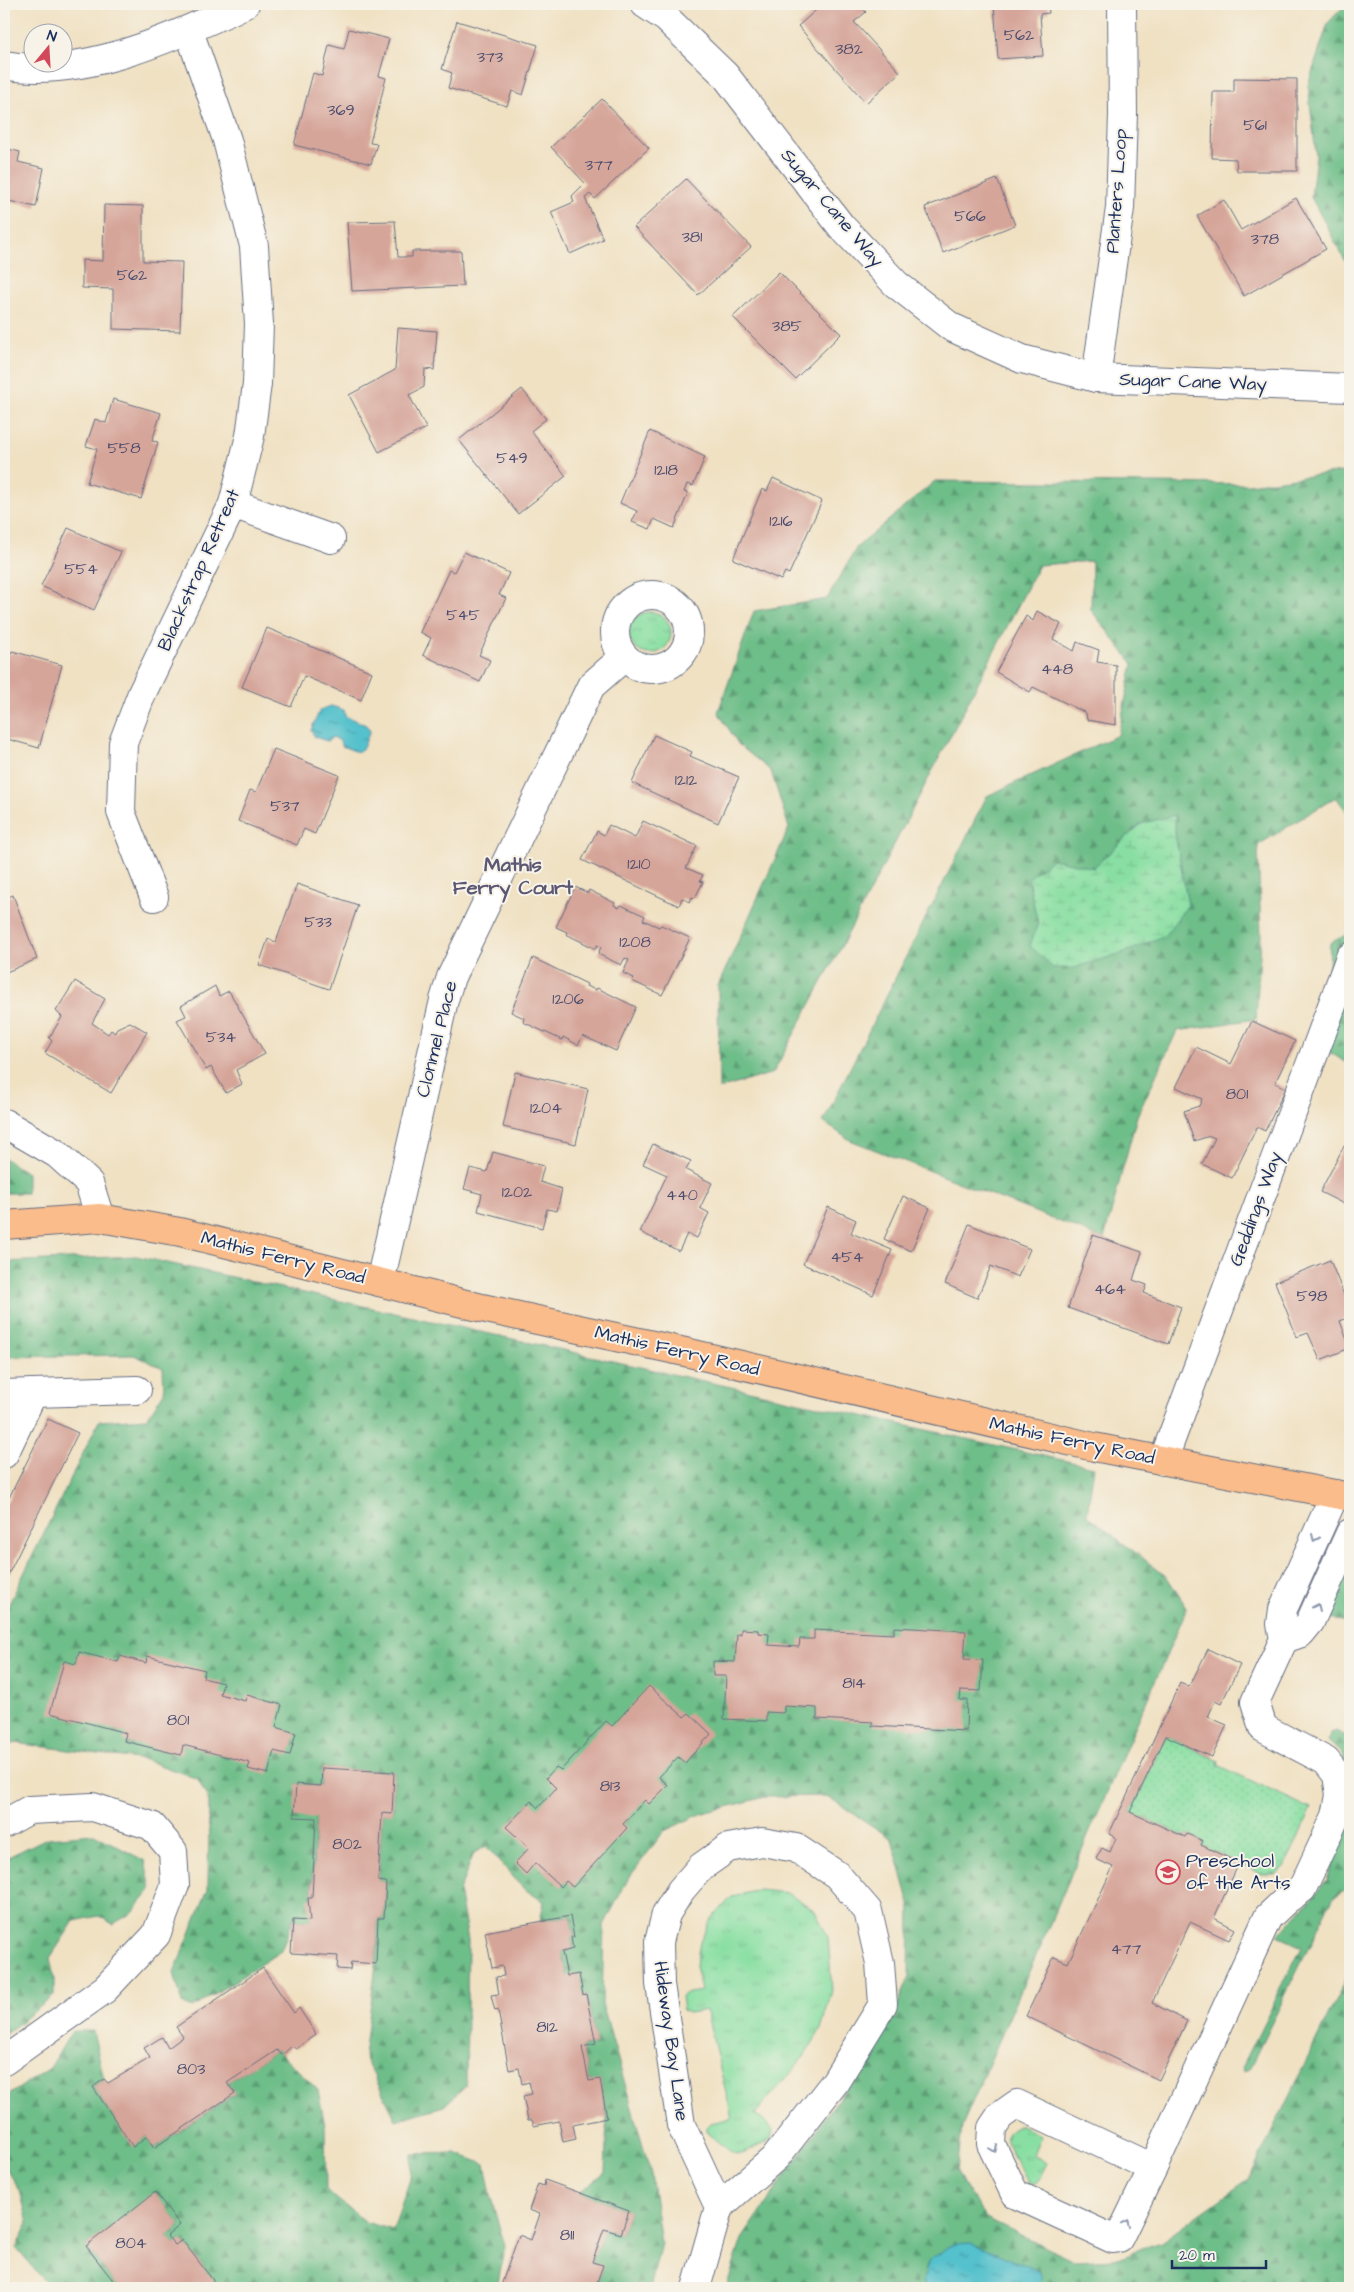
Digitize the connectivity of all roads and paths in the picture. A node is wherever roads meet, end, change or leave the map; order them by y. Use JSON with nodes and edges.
{"nodes":[{"id":1,"x":245,"y":4,"type":"edge"},
{"id":2,"x":646,"y":4,"type":"edge"},
{"id":3,"x":1122,"y":4,"type":"edge"},
{"id":4,"x":189,"y":31,"type":"junction"},
{"id":5,"x":4,"y":65,"type":"edge"},
{"id":6,"x":1096,"y":378,"type":"junction"},
{"id":7,"x":1350,"y":388,"type":"edge"},
{"id":8,"x":233,"y":504,"type":"junction"},
{"id":9,"x":331,"y":539,"type":"dead end"},
{"id":10,"x":624,"y":657,"type":"dead end"},
{"id":11,"x":154,"y":897,"type":"dead end"},
{"id":12,"x":1350,"y":957,"type":"edge"},
{"id":13,"x":4,"y":1124,"type":"edge"},
{"id":14,"x":100,"y":1218,"type":"junction"},
{"id":15,"x":4,"y":1225,"type":"edge"},
{"id":16,"x":380,"y":1282,"type":"junction"},
{"id":17,"x":137,"y":1390,"type":"dead end"},
{"id":18,"x":33,"y":1393,"type":"junction"},
{"id":19,"x":4,"y":1394,"type":"edge"},
{"id":20,"x":4,"y":1454,"type":"edge"},
{"id":21,"x":1163,"y":1461,"type":"junction"},
{"id":22,"x":1343,"y":1495,"type":"edge"},
{"id":23,"x":1350,"y":1533,"type":"edge"},
{"id":24,"x":1284,"y":1639,"type":"junction"},
{"id":25,"x":4,"y":1824,"type":"edge"},
{"id":26,"x":4,"y":2061,"type":"edge"},
{"id":27,"x":1153,"y":2168,"type":"junction"},
{"id":28,"x":718,"y":2207,"type":"junction"},
{"id":29,"x":696,"y":2288,"type":"edge"}],
"edges":[{"from":1,"to":4,"type":"street"},
{"from":2,"to":6,"type":"street","name":"Sugar Cane Way"},
{"from":3,"to":6,"type":"street","name":"Planters Loop"},
{"from":4,"to":5,"type":"street"},
{"from":4,"to":8,"type":"street","name":"Blackstrap Retreat"},
{"from":6,"to":7,"type":"street","name":"Sugar Cane Way"},
{"from":8,"to":9,"type":"street"},
{"from":8,"to":11,"type":"street","name":"Blackstrap Retreat"},
{"from":10,"to":16,"type":"street","name":"Clonmel Place"},
{"from":12,"to":21,"type":"street","name":"Geddings Way"},
{"from":13,"to":14,"type":"street"},
{"from":14,"to":15,"type":"main road","name":"Mathis Ferry Road"},
{"from":14,"to":16,"type":"main road","name":"Mathis Ferry Road"},
{"from":16,"to":21,"type":"main road","name":"Mathis Ferry Road"},
{"from":17,"to":18,"type":"street"},
{"from":18,"to":19,"type":"street"},
{"from":18,"to":20,"type":"street"},
{"from":21,"to":22,"type":"main road","name":"Mathis Ferry Road"},
{"from":22,"to":24,"type":"street","one_way":true},
{"from":24,"to":23,"type":"street","one_way":true},
{"from":24,"to":27,"type":"street"},
{"from":25,"to":26,"type":"street"},
{"from":27,"to":27,"type":"street","one_way":true},
{"from":28,"to":28,"type":"street","name":"Hideway Bay Lane"},
{"from":28,"to":29,"type":"street"}]}
